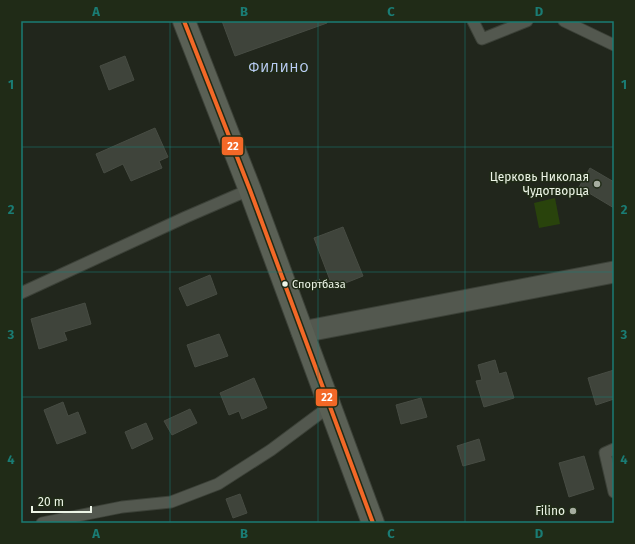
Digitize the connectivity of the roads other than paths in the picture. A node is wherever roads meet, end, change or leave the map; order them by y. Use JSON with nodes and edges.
{"nodes":[{"id":1,"x":184,"y":21,"type":"edge"},
{"id":2,"x":473,"y":21,"type":"edge"},
{"id":3,"x":527,"y":21,"type":"edge"},
{"id":4,"x":564,"y":21,"type":"edge"},
{"id":5,"x":614,"y":45,"type":"edge"},
{"id":6,"x":250,"y":190,"type":"junction"},
{"id":7,"x":614,"y":272,"type":"edge"},
{"id":8,"x":21,"y":294,"type":"edge"},
{"id":9,"x":302,"y":332,"type":"junction"},
{"id":10,"x":330,"y":406,"type":"junction"},
{"id":11,"x":614,"y":449,"type":"edge"},
{"id":12,"x":614,"y":492,"type":"edge"},
{"id":13,"x":42,"y":523,"type":"edge"},
{"id":14,"x":373,"y":523,"type":"edge"}],
"edges":[{"from":1,"to":6,"type":"main road"},
{"from":2,"to":3,"type":"lane"},
{"from":4,"to":5,"type":"lane"},
{"from":6,"to":8,"type":"lane"},
{"from":6,"to":9,"type":"main road"},
{"from":7,"to":9,"type":"street"},
{"from":9,"to":10,"type":"main road"},
{"from":10,"to":13,"type":"lane"},
{"from":10,"to":14,"type":"main road"},
{"from":11,"to":12,"type":"lane"}]}
